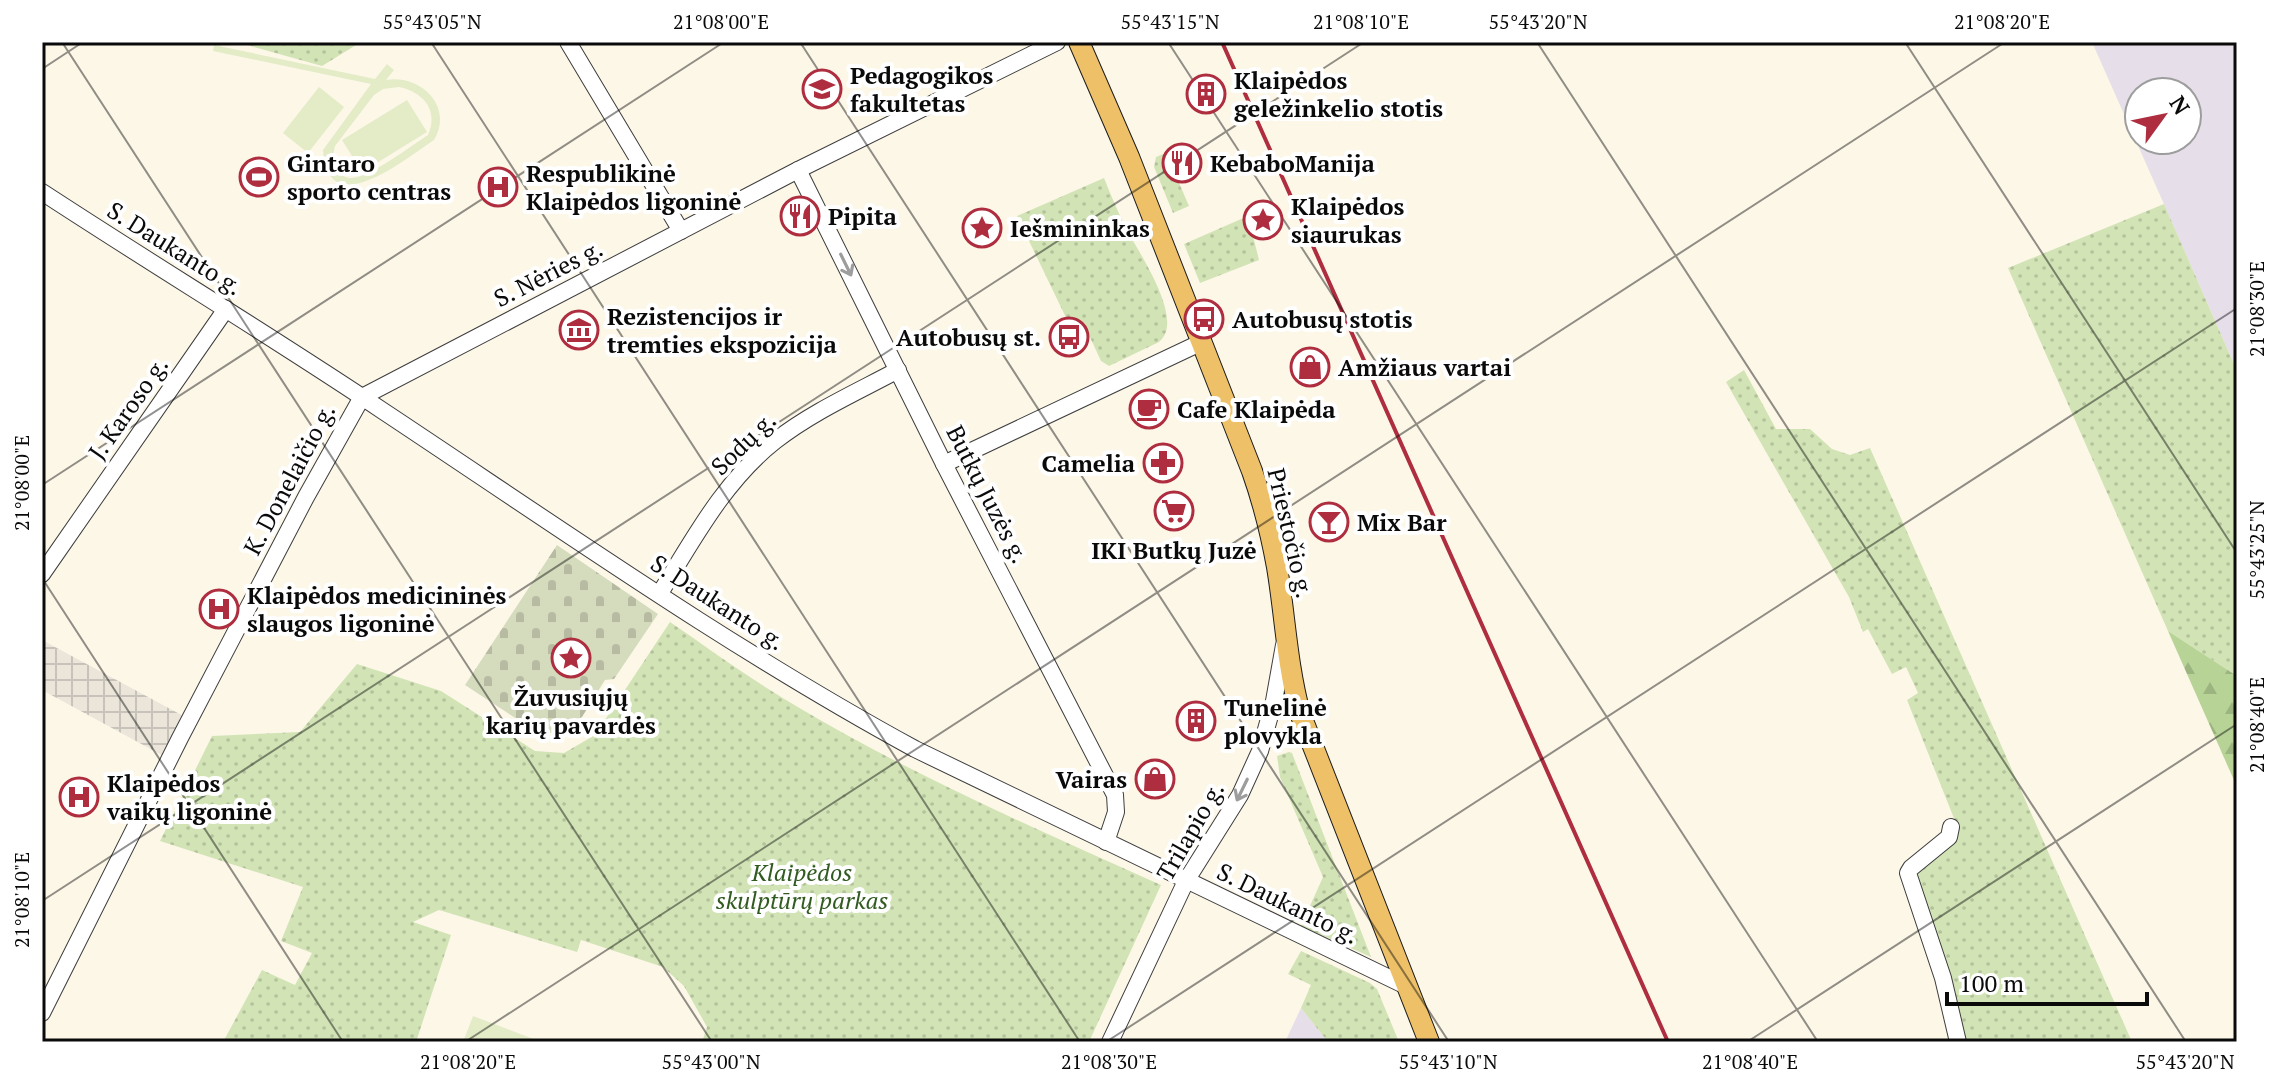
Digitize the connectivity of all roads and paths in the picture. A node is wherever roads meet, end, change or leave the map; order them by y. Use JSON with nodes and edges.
{"nodes":[{"id":1,"x":568,"y":42,"type":"edge"},
{"id":2,"x":1057,"y":42,"type":"edge"},
{"id":3,"x":1079,"y":42,"type":"edge"},
{"id":4,"x":798,"y":170,"type":"junction"},
{"id":5,"x":42,"y":192,"type":"edge"},
{"id":6,"x":681,"y":231,"type":"junction"},
{"id":7,"x":226,"y":309,"type":"junction"},
{"id":8,"x":1202,"y":342,"type":"junction"},
{"id":9,"x":898,"y":370,"type":"junction"},
{"id":10,"x":362,"y":397,"type":"junction"},
{"id":11,"x":944,"y":464,"type":"junction"},
{"id":12,"x":42,"y":574,"type":"edge"},
{"id":13,"x":660,"y":593,"type":"junction"},
{"id":14,"x":1285,"y":635,"type":"junction"},
{"id":15,"x":1951,"y":827,"type":"dead end"},
{"id":16,"x":1106,"y":842,"type":"junction"},
{"id":17,"x":1186,"y":881,"type":"junction"},
{"id":18,"x":1406,"y":986,"type":"junction"},
{"id":19,"x":42,"y":1013,"type":"edge"},
{"id":20,"x":1110,"y":1042,"type":"edge"},
{"id":21,"x":1429,"y":1042,"type":"edge"},
{"id":22,"x":1958,"y":1042,"type":"edge"}],
"edges":[{"from":1,"to":6,"type":"street"},
{"from":2,"to":4,"type":"street","name":"S. Nėries g."},
{"from":3,"to":8,"type":"main road","name":"Priestočio g."},
{"from":4,"to":6,"type":"street","name":"S. Nėries g."},
{"from":4,"to":9,"type":"street","name":"Butkų Juzės g.","one_way":true},
{"from":5,"to":7,"type":"street","name":"S. Daukanto g."},
{"from":6,"to":10,"type":"street","name":"S. Nėries g."},
{"from":7,"to":10,"type":"street","name":"S. Daukanto g."},
{"from":7,"to":12,"type":"street","name":"J. Karoso g."},
{"from":8,"to":11,"type":"street"},
{"from":8,"to":14,"type":"main road","name":"Priestočio g."},
{"from":9,"to":11,"type":"street","name":"Butkų Juzės g."},
{"from":9,"to":13,"type":"street","name":"Sodų g."},
{"from":10,"to":13,"type":"street","name":"S. Daukanto g."},
{"from":10,"to":19,"type":"street","name":"K. Donelaičio g."},
{"from":11,"to":16,"type":"street","name":"Butkų Juzės g."},
{"from":13,"to":16,"type":"street","name":"S. Daukanto g."},
{"from":14,"to":17,"type":"street","name":"Trilapio g.","one_way":true},
{"from":14,"to":18,"type":"main road","name":"Priestočio g."},
{"from":15,"to":22,"type":"street"},
{"from":16,"to":17,"type":"street","name":"S. Daukanto g."},
{"from":17,"to":18,"type":"street","name":"S. Daukanto g."},
{"from":17,"to":20,"type":"street","name":"Trilapio g."},
{"from":18,"to":21,"type":"main road","name":"Priestočio g."}]}
